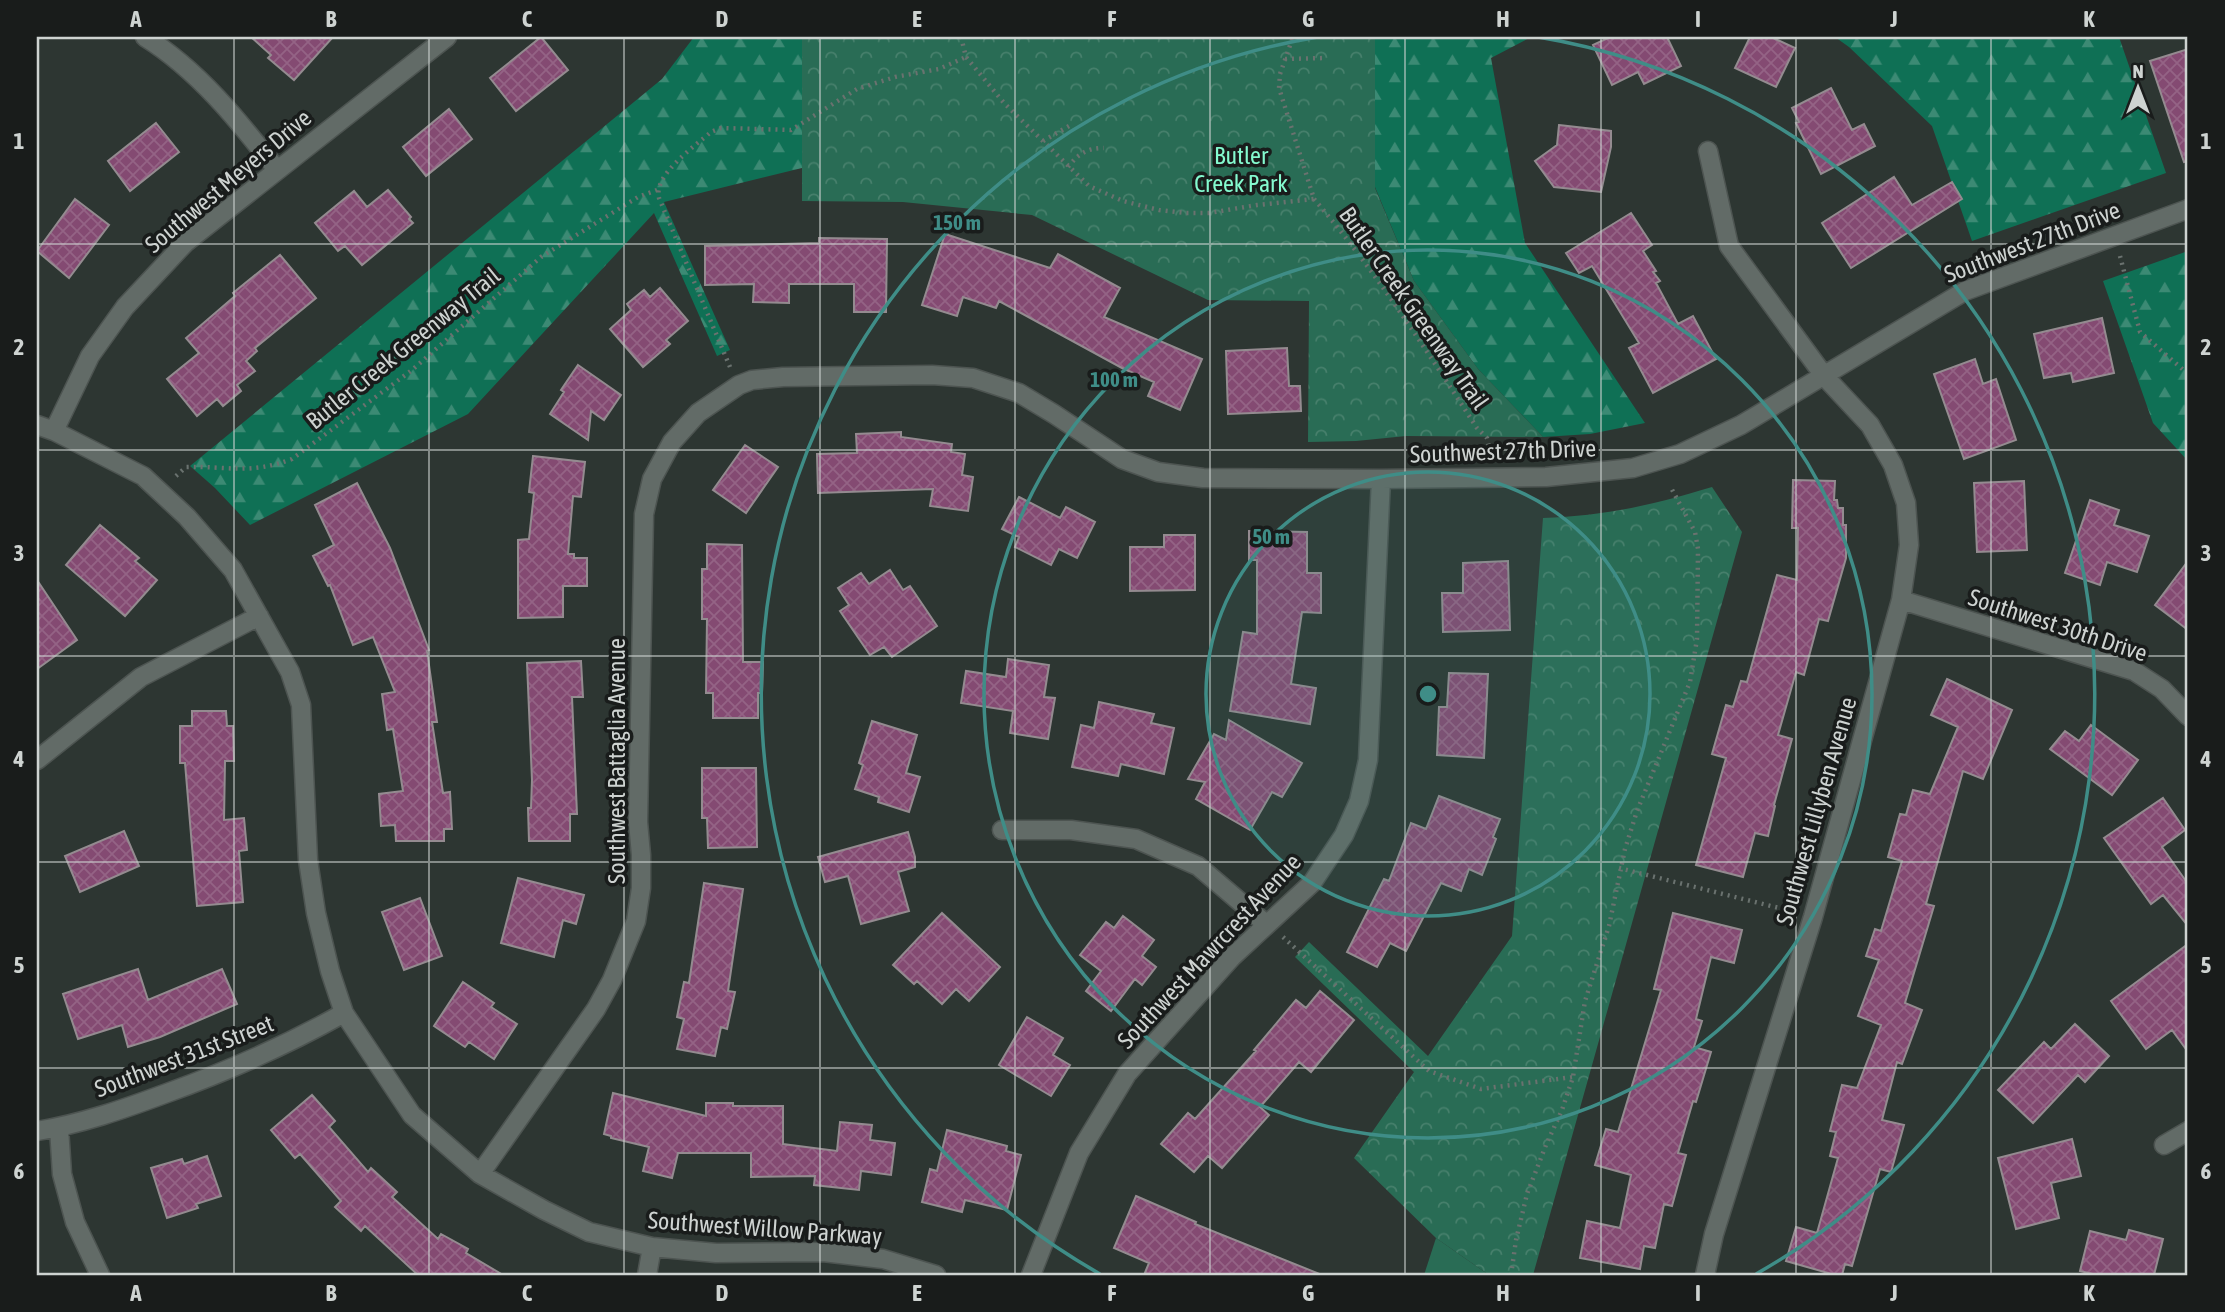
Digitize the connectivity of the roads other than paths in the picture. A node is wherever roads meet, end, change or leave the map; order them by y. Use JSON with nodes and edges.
{"nodes":[{"id":1,"x":145,"y":37,"type":"edge"},
{"id":2,"x":447,"y":37,"type":"edge"},
{"id":3,"x":1708,"y":151,"type":"dead end"},
{"id":4,"x":277,"y":170,"type":"junction"},
{"id":5,"x":2188,"y":209,"type":"edge"},
{"id":6,"x":783,"y":377,"type":"joint"},
{"id":7,"x":1825,"y":377,"type":"junction"},
{"id":8,"x":45,"y":428,"type":"edge"},
{"id":9,"x":1381,"y":479,"type":"junction"},
{"id":10,"x":1901,"y":600,"type":"junction"},
{"id":11,"x":259,"y":616,"type":"junction"},
{"id":12,"x":2188,"y":716,"type":"edge"},
{"id":13,"x":37,"y":760,"type":"edge"},
{"id":14,"x":1002,"y":830,"type":"dead end"},
{"id":15,"x":1266,"y":924,"type":"junction"},
{"id":16,"x":344,"y":1013,"type":"junction"},
{"id":17,"x":59,"y":1128,"type":"junction"},
{"id":18,"x":37,"y":1131,"type":"edge"},
{"id":19,"x":2188,"y":1131,"type":"edge"},
{"id":20,"x":2164,"y":1145,"type":"dead end"},
{"id":21,"x":480,"y":1174,"type":"junction"},
{"id":22,"x":652,"y":1247,"type":"junction"},
{"id":23,"x":100,"y":1275,"type":"edge"},
{"id":24,"x":647,"y":1275,"type":"edge"},
{"id":25,"x":936,"y":1275,"type":"edge"},
{"id":26,"x":1031,"y":1275,"type":"edge"},
{"id":27,"x":1705,"y":1275,"type":"edge"}],
"edges":[{"from":1,"to":4,"type":"street"},
{"from":2,"to":4,"type":"street","name":"Southwest Meyers Drive"},
{"from":3,"to":7,"type":"street","name":"Southwest Lillyben Avenue"},
{"from":4,"to":8,"type":"street","name":"Southwest Meyers Drive"},
{"from":5,"to":7,"type":"street","name":"Southwest 27th Drive"},
{"from":6,"to":9,"type":"street","name":"Southwest 27th Drive"},
{"from":6,"to":21,"type":"street","name":"Southwest Battaglia Avenue"},
{"from":7,"to":9,"type":"street","name":"Southwest 27th Drive"},
{"from":7,"to":10,"type":"street","name":"Southwest Lillyben Avenue"},
{"from":8,"to":11,"type":"street","name":"Southwest Willow Parkway"},
{"from":9,"to":15,"type":"street","name":"Southwest Mawrcrest Avenue"},
{"from":10,"to":12,"type":"street","name":"Southwest 30th Drive"},
{"from":10,"to":27,"type":"street","name":"Southwest Lillyben Avenue"},
{"from":11,"to":13,"type":"street"},
{"from":11,"to":16,"type":"street","name":"Southwest Willow Parkway"},
{"from":14,"to":15,"type":"street"},
{"from":15,"to":26,"type":"street","name":"Southwest Mawrcrest Avenue"},
{"from":16,"to":17,"type":"street","name":"Southwest 31st Street"},
{"from":16,"to":21,"type":"street","name":"Southwest Willow Parkway"},
{"from":17,"to":18,"type":"street","name":"Southwest 31st Street"},
{"from":17,"to":23,"type":"street"},
{"from":19,"to":20,"type":"street"},
{"from":21,"to":22,"type":"street","name":"Southwest Willow Parkway"},
{"from":22,"to":24,"type":"street"},
{"from":22,"to":25,"type":"street","name":"Southwest Willow Parkway"}]}
